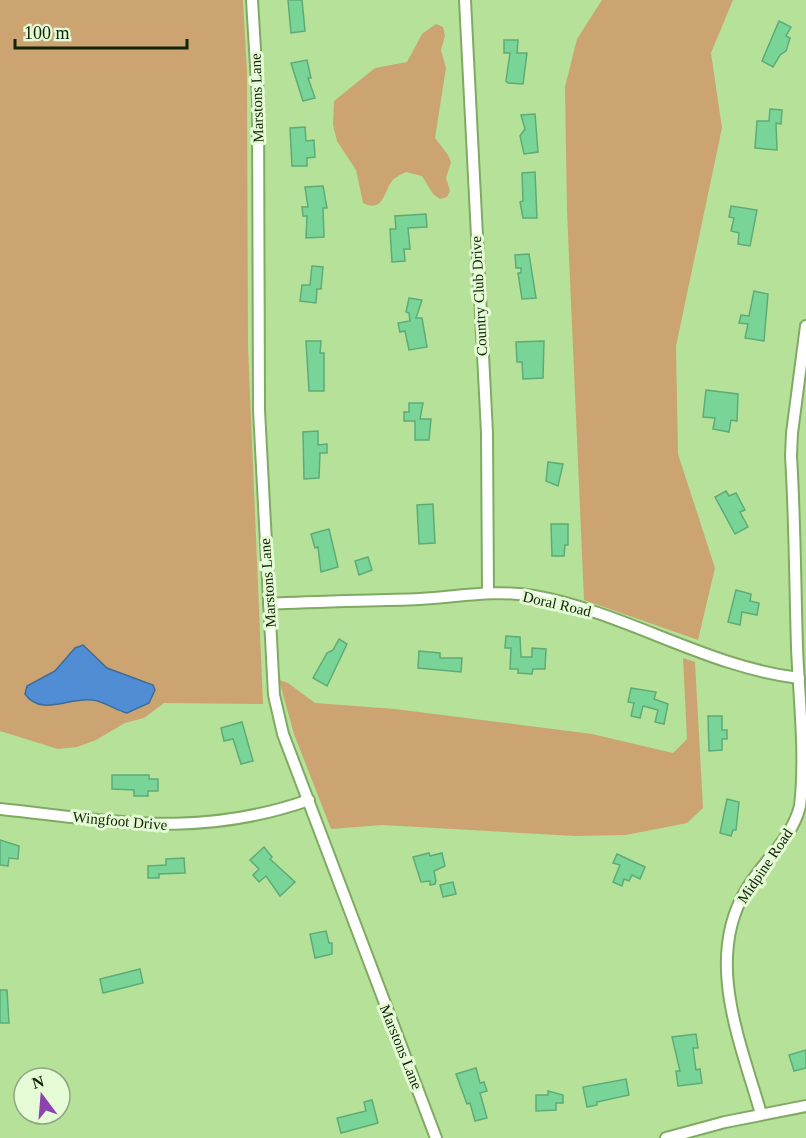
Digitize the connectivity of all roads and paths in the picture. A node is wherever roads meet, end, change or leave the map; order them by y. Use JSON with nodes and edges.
{"nodes":[{"id":1,"x":252,"y":0,"type":"edge"},
{"id":2,"x":465,"y":0,"type":"edge"},
{"id":3,"x":806,"y":326,"type":"edge"},
{"id":4,"x":488,"y":592,"type":"junction"},
{"id":5,"x":269,"y":604,"type":"junction"},
{"id":6,"x":802,"y":625,"type":"edge"},
{"id":7,"x":799,"y":678,"type":"junction"},
{"id":8,"x":309,"y":800,"type":"junction"},
{"id":9,"x":0,"y":809,"type":"edge"},
{"id":10,"x":806,"y":1106,"type":"edge"},
{"id":11,"x":761,"y":1114,"type":"junction"},
{"id":12,"x":436,"y":1138,"type":"edge"},
{"id":13,"x":666,"y":1138,"type":"edge"}],
"edges":[{"from":1,"to":5,"type":"street","name":"Marstons Lane"},
{"from":2,"to":4,"type":"street","name":"Country Club Drive"},
{"from":3,"to":6,"type":"street","name":"Midpine Road"},
{"from":4,"to":5,"type":"street","name":"Doral Road"},
{"from":4,"to":7,"type":"street","name":"Doral Road"},
{"from":5,"to":8,"type":"street","name":"Marstons Lane"},
{"from":6,"to":7,"type":"street","name":"Midpine Road"},
{"from":7,"to":11,"type":"street","name":"Midpine Road"},
{"from":8,"to":9,"type":"street","name":"Wingfoot Drive"},
{"from":8,"to":12,"type":"street","name":"Marstons Lane"},
{"from":10,"to":11,"type":"street"},
{"from":11,"to":13,"type":"street"}]}
